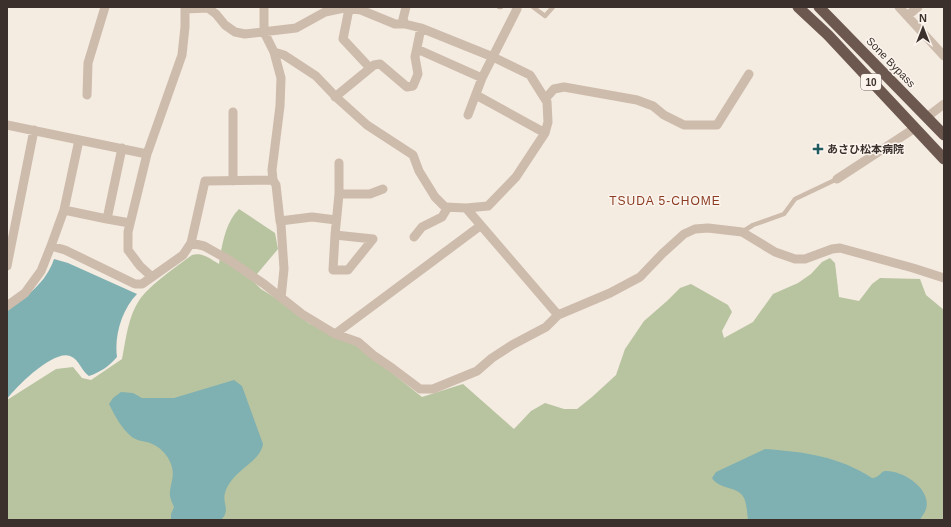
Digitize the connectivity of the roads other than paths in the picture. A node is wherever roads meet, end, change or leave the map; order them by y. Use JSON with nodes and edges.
{"nodes":[{"id":1,"x":105,"y":7,"type":"edge"},
{"id":2,"x":264,"y":7,"type":"edge"},
{"id":3,"x":406,"y":7,"type":"edge"},
{"id":4,"x":516,"y":7,"type":"edge"},
{"id":5,"x":534,"y":7,"type":"edge"},
{"id":6,"x":553,"y":7,"type":"edge"},
{"id":7,"x":798,"y":7,"type":"edge"},
{"id":8,"x":819,"y":7,"type":"edge"},
{"id":9,"x":898,"y":7,"type":"edge"},
{"id":10,"x":918,"y":7,"type":"edge"},
{"id":11,"x":185,"y":8,"type":"edge"},
{"id":12,"x":349,"y":9,"type":"junction"},
{"id":13,"x":907,"y":16,"type":"junction"},
{"id":14,"x":405,"y":24,"type":"junction"},
{"id":15,"x":420,"y":28,"type":"junction"},
{"id":16,"x":264,"y":32,"type":"junction"},
{"id":17,"x":417,"y":49,"type":"junction"},
{"id":18,"x":274,"y":52,"type":"junction"},
{"id":19,"x":943,"y":53,"type":"edge"},
{"id":20,"x":493,"y":57,"type":"junction"},
{"id":21,"x":370,"y":68,"type":"junction"},
{"id":22,"x":749,"y":74,"type":"dead end"},
{"id":23,"x":482,"y":78,"type":"junction"},
{"id":24,"x":87,"y":95,"type":"dead end"},
{"id":25,"x":476,"y":96,"type":"junction"},
{"id":26,"x":335,"y":97,"type":"junction"},
{"id":27,"x":545,"y":99,"type":"junction"},
{"id":28,"x":944,"y":104,"type":"edge"},
{"id":29,"x":233,"y":112,"type":"dead end"},
{"id":30,"x":468,"y":115,"type":"dead end"},
{"id":31,"x":927,"y":117,"type":"junction"},
{"id":32,"x":7,"y":125,"type":"edge"},
{"id":33,"x":914,"y":128,"type":"junction"},
{"id":34,"x":34,"y":130,"type":"junction"},
{"id":35,"x":545,"y":133,"type":"junction"},
{"id":36,"x":944,"y":135,"type":"edge"},
{"id":37,"x":79,"y":140,"type":"junction"},
{"id":38,"x":122,"y":148,"type":"junction"},
{"id":39,"x":147,"y":154,"type":"junction"},
{"id":40,"x":944,"y":158,"type":"edge"},
{"id":41,"x":339,"y":163,"type":"dead end"},
{"id":42,"x":837,"y":178,"type":"joint"},
{"id":43,"x":273,"y":180,"type":"junction"},
{"id":44,"x":233,"y":181,"type":"junction"},
{"id":45,"x":383,"y":189,"type":"dead end"},
{"id":46,"x":338,"y":194,"type":"junction"},
{"id":47,"x":448,"y":207,"type":"junction"},
{"id":48,"x":466,"y":208,"type":"junction"},
{"id":49,"x":64,"y":210,"type":"junction"},
{"id":50,"x":107,"y":219,"type":"junction"},
{"id":51,"x":336,"y":220,"type":"junction"},
{"id":52,"x":280,"y":221,"type":"junction"},
{"id":53,"x":130,"y":223,"type":"junction"},
{"id":54,"x":480,"y":226,"type":"junction"},
{"id":55,"x":742,"y":232,"type":"junction"},
{"id":56,"x":335,"y":236,"type":"junction"},
{"id":57,"x":414,"y":236,"type":"dead end"},
{"id":58,"x":191,"y":243,"type":"junction"},
{"id":59,"x":51,"y":246,"type":"junction"},
{"id":60,"x":7,"y":266,"type":"edge"},
{"id":61,"x":152,"y":277,"type":"junction"},
{"id":62,"x":944,"y":278,"type":"edge"},
{"id":63,"x":281,"y":298,"type":"junction"},
{"id":64,"x":7,"y":306,"type":"edge"},
{"id":65,"x":558,"y":315,"type":"junction"},
{"id":66,"x":335,"y":334,"type":"junction"}],
"edges":[{"from":1,"to":24,"type":"street"},
{"from":2,"to":16,"type":"street"},
{"from":3,"to":14,"type":"street"},
{"from":4,"to":20,"type":"street"},
{"from":5,"to":6,"type":"lane"},
{"from":7,"to":33,"type":"highway","number":"10"},
{"from":8,"to":31,"type":"highway","name":"Sone Bypass","number":"10"},
{"from":9,"to":13,"type":"street"},
{"from":10,"to":13,"type":"street"},
{"from":11,"to":16,"type":"street"},
{"from":11,"to":39,"type":"street"},
{"from":12,"to":14,"type":"street"},
{"from":12,"to":16,"type":"street"},
{"from":12,"to":21,"type":"street"},
{"from":13,"to":19,"type":"street"},
{"from":14,"to":15,"type":"street"},
{"from":15,"to":17,"type":"street"},
{"from":15,"to":20,"type":"street"},
{"from":16,"to":18,"type":"street"},
{"from":17,"to":21,"type":"street"},
{"from":17,"to":23,"type":"street"},
{"from":18,"to":26,"type":"street"},
{"from":18,"to":43,"type":"street"},
{"from":20,"to":23,"type":"street"},
{"from":20,"to":27,"type":"street"},
{"from":21,"to":26,"type":"street"},
{"from":22,"to":27,"type":"street"},
{"from":23,"to":25,"type":"street"},
{"from":25,"to":30,"type":"street"},
{"from":25,"to":35,"type":"street"},
{"from":26,"to":47,"type":"street"},
{"from":27,"to":35,"type":"street"},
{"from":28,"to":31,"type":"street"},
{"from":29,"to":44,"type":"street"},
{"from":31,"to":36,"type":"highway","name":"Sone Bypass","number":"10"},
{"from":32,"to":34,"type":"street"},
{"from":33,"to":40,"type":"highway","number":"10"},
{"from":33,"to":42,"type":"street"},
{"from":34,"to":37,"type":"street"},
{"from":34,"to":60,"type":"street"},
{"from":35,"to":48,"type":"street"},
{"from":37,"to":38,"type":"street"},
{"from":37,"to":49,"type":"street"},
{"from":38,"to":39,"type":"street"},
{"from":38,"to":50,"type":"street"},
{"from":39,"to":53,"type":"street"},
{"from":41,"to":46,"type":"street"},
{"from":42,"to":55,"type":"lane"},
{"from":43,"to":44,"type":"street"},
{"from":43,"to":52,"type":"street"},
{"from":44,"to":58,"type":"street"},
{"from":45,"to":46,"type":"street"},
{"from":46,"to":51,"type":"street"},
{"from":47,"to":48,"type":"street"},
{"from":47,"to":57,"type":"street"},
{"from":48,"to":54,"type":"street"},
{"from":49,"to":50,"type":"street"},
{"from":49,"to":59,"type":"street"},
{"from":50,"to":53,"type":"street"},
{"from":51,"to":52,"type":"street"},
{"from":51,"to":56,"type":"street"},
{"from":52,"to":63,"type":"street"},
{"from":53,"to":61,"type":"street"},
{"from":54,"to":65,"type":"street"},
{"from":54,"to":66,"type":"street"},
{"from":55,"to":62,"type":"street"},
{"from":55,"to":65,"type":"street"},
{"from":56,"to":56,"type":"street"},
{"from":58,"to":61,"type":"street"},
{"from":58,"to":63,"type":"street"},
{"from":59,"to":61,"type":"street"},
{"from":59,"to":64,"type":"street"},
{"from":63,"to":66,"type":"street"},
{"from":65,"to":66,"type":"street"}]}
